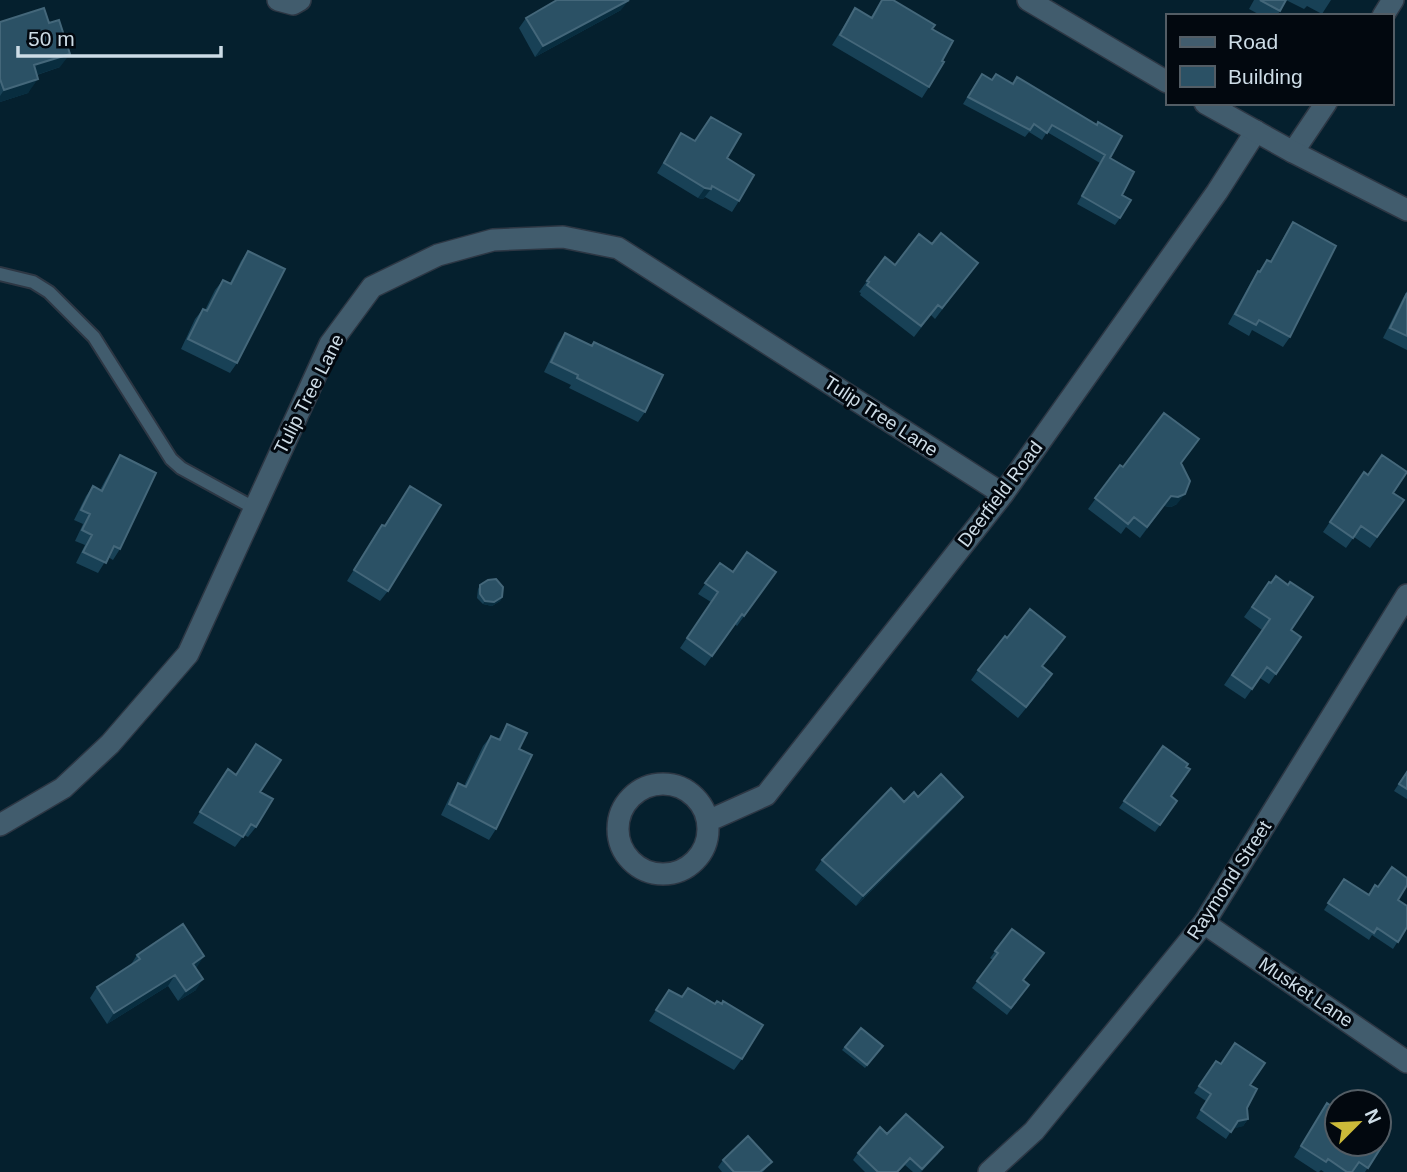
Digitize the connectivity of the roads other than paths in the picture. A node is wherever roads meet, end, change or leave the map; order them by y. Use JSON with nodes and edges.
{"nodes":[{"id":1,"x":278,"y":0,"type":"edge"},
{"id":2,"x":300,"y":0,"type":"edge"},
{"id":3,"x":1027,"y":0,"type":"edge"},
{"id":4,"x":1166,"y":81,"type":"edge"},
{"id":5,"x":1209,"y":105,"type":"edge"},
{"id":6,"x":1325,"y":105,"type":"edge"},
{"id":7,"x":1256,"y":131,"type":"junction"},
{"id":8,"x":1293,"y":152,"type":"junction"},
{"id":9,"x":1407,"y":210,"type":"edge"},
{"id":10,"x":0,"y":274,"type":"edge"},
{"id":11,"x":1003,"y":494,"type":"junction"},
{"id":12,"x":254,"y":508,"type":"junction"},
{"id":13,"x":1407,"y":595,"type":"edge"},
{"id":14,"x":708,"y":821,"type":"junction"},
{"id":15,"x":0,"y":825,"type":"edge"},
{"id":16,"x":1204,"y":923,"type":"junction"},
{"id":17,"x":1407,"y":1062,"type":"edge"},
{"id":18,"x":989,"y":1172,"type":"edge"}],
"edges":[{"from":1,"to":2,"type":"street"},
{"from":3,"to":4,"type":"street"},
{"from":5,"to":7,"type":"street"},
{"from":6,"to":8,"type":"street"},
{"from":7,"to":8,"type":"street"},
{"from":7,"to":11,"type":"street","name":"Deerfield Road"},
{"from":8,"to":9,"type":"street"},
{"from":10,"to":12,"type":"lane"},
{"from":11,"to":12,"type":"street","name":"Tulip Tree Lane"},
{"from":11,"to":14,"type":"street","name":"Deerfield Road"},
{"from":12,"to":15,"type":"street","name":"Tulip Tree Lane"},
{"from":13,"to":16,"type":"street","name":"Raymond Street"},
{"from":14,"to":14,"type":"street"},
{"from":16,"to":17,"type":"street","name":"Musket Lane"},
{"from":16,"to":18,"type":"street","name":"Raymond Street"}]}
